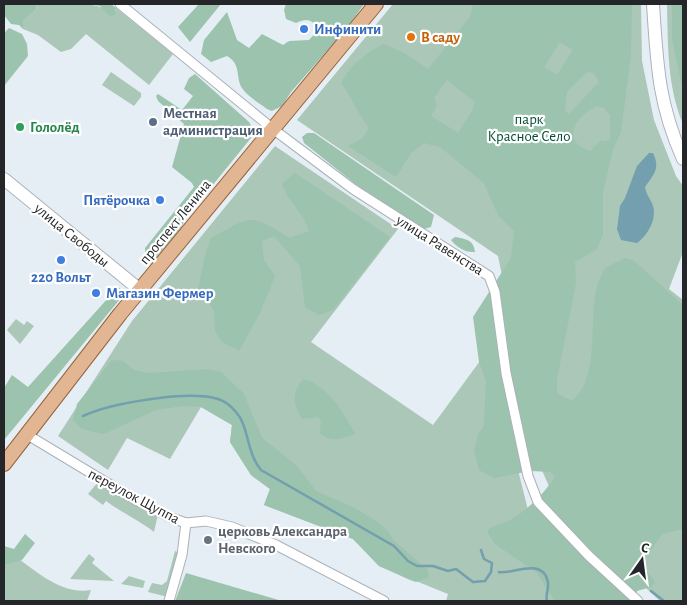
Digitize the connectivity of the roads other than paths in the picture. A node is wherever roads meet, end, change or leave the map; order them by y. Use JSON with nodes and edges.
{"nodes":[{"id":1,"x":120,"y":4,"type":"edge"},
{"id":2,"x":376,"y":4,"type":"edge"},
{"id":3,"x":653,"y":4,"type":"edge"},
{"id":4,"x":273,"y":130,"type":"junction"},
{"id":5,"x":683,"y":159,"type":"edge"},
{"id":6,"x":4,"y":181,"type":"edge"},
{"id":7,"x":140,"y":290,"type":"junction"},
{"id":8,"x":26,"y":434,"type":"junction"},
{"id":9,"x":4,"y":464,"type":"edge"},
{"id":10,"x":186,"y":523,"type":"junction"},
{"id":11,"x":169,"y":601,"type":"edge"},
{"id":12,"x":384,"y":601,"type":"edge"},
{"id":13,"x":638,"y":601,"type":"edge"}],
"edges":[{"from":1,"to":4,"type":"street","name":"улица Равенства"},
{"from":2,"to":4,"type":"main road","name":"проспект Ленина"},
{"from":3,"to":5,"type":"main road"},
{"from":4,"to":7,"type":"main road","name":"проспект Ленина"},
{"from":4,"to":13,"type":"street","name":"улица Равенства"},
{"from":6,"to":7,"type":"main road","name":"улица Свободы"},
{"from":7,"to":8,"type":"main road","name":"проспект Ленина"},
{"from":8,"to":9,"type":"main road","name":"проспект Ленина"},
{"from":8,"to":10,"type":"street","name":"переулок Щуппа"},
{"from":10,"to":11,"type":"street"},
{"from":10,"to":12,"type":"street","name":"переулок Щуппа"}]}
